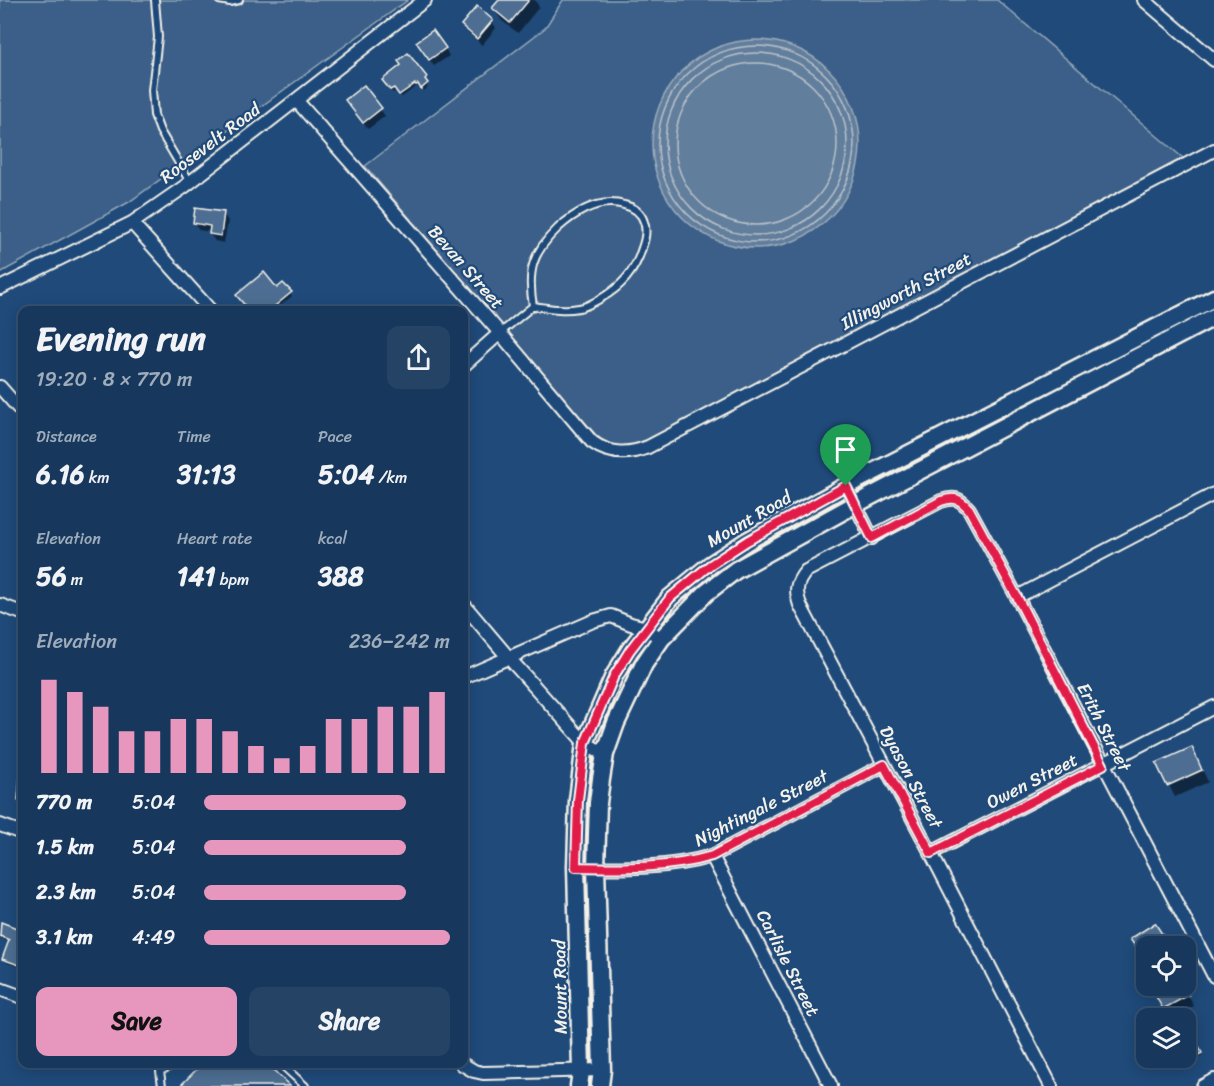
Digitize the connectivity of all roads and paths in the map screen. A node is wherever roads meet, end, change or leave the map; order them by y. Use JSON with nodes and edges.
{"nodes":[{"id":1,"x":155,"y":0,"type":"edge"},
{"id":2,"x":219,"y":0,"type":"edge"},
{"id":3,"x":239,"y":0,"type":"edge"},
{"id":4,"x":425,"y":0,"type":"edge"},
{"id":5,"x":1144,"y":0,"type":"edge"},
{"id":6,"x":1214,"y":60,"type":"edge"},
{"id":7,"x":296,"y":100,"type":"junction"},
{"id":8,"x":1214,"y":150,"type":"edge"},
{"id":9,"x":190,"y":182,"type":"junction"},
{"id":10,"x":132,"y":223,"type":"junction"},
{"id":11,"x":0,"y":288,"type":"edge"},
{"id":12,"x":1214,"y":298,"type":"edge"},
{"id":13,"x":206,"y":306,"type":"edge"},
{"id":14,"x":533,"y":306,"type":"junction"},
{"id":15,"x":1214,"y":317,"type":"edge"},
{"id":16,"x":1157,"y":327,"type":"junction"},
{"id":17,"x":500,"y":333,"type":"junction"},
{"id":18,"x":1165,"y":343,"type":"junction"},
{"id":19,"x":468,"y":361,"type":"edge"},
{"id":20,"x":0,"y":387,"type":"edge"},
{"id":21,"x":18,"y":407,"type":"edge"},
{"id":22,"x":613,"y":452,"type":"joint"},
{"id":23,"x":846,"y":486,"type":"junction"},
{"id":24,"x":1214,"y":494,"type":"edge"},
{"id":25,"x":856,"y":504,"type":"junction"},
{"id":26,"x":872,"y":538,"type":"junction"},
{"id":27,"x":1017,"y":597,"type":"junction"},
{"id":28,"x":0,"y":605,"type":"edge"},
{"id":29,"x":468,"y":610,"type":"edge"},
{"id":30,"x":18,"y":612,"type":"edge"},
{"id":31,"x":646,"y":628,"type":"junction"},
{"id":32,"x":661,"y":639,"type":"junction"},
{"id":33,"x":508,"y":657,"type":"junction"},
{"id":34,"x":468,"y":675,"type":"edge"},
{"id":35,"x":1214,"y":707,"type":"edge"},
{"id":36,"x":585,"y":743,"type":"junction"},
{"id":37,"x":605,"y":754,"type":"junction"},
{"id":38,"x":884,"y":765,"type":"junction"},
{"id":39,"x":1103,"y":765,"type":"junction"},
{"id":40,"x":0,"y":825,"type":"edge"},
{"id":41,"x":18,"y":832,"type":"edge"},
{"id":42,"x":931,"y":853,"type":"junction"},
{"id":43,"x":712,"y":856,"type":"junction"},
{"id":44,"x":576,"y":867,"type":"junction"},
{"id":45,"x":596,"y":867,"type":"junction"},
{"id":46,"x":1210,"y":957,"type":"edge"},
{"id":47,"x":1214,"y":976,"type":"edge"},
{"id":48,"x":0,"y":989,"type":"edge"},
{"id":49,"x":18,"y":996,"type":"edge"},
{"id":50,"x":160,"y":1068,"type":"edge"},
{"id":51,"x":167,"y":1068,"type":"edge"},
{"id":52,"x":285,"y":1068,"type":"edge"},
{"id":53,"x":468,"y":1068,"type":"edge"},
{"id":54,"x":160,"y":1071,"type":"junction"},
{"id":55,"x":580,"y":1078,"type":"edge"},
{"id":56,"x":601,"y":1078,"type":"edge"},
{"id":57,"x":1214,"y":1080,"type":"edge"},
{"id":58,"x":162,"y":1086,"type":"edge"},
{"id":59,"x":305,"y":1086,"type":"edge"},
{"id":60,"x":831,"y":1086,"type":"edge"},
{"id":61,"x":1052,"y":1086,"type":"edge"},
{"id":62,"x":1203,"y":1086,"type":"edge"}],
"edges":[{"from":1,"to":9,"type":"lane"},
{"from":2,"to":3,"type":"lane"},
{"from":4,"to":7,"type":"street","name":"Roosevelt Road"},
{"from":5,"to":6,"type":"street"},
{"from":7,"to":9,"type":"street","name":"Roosevelt Road"},
{"from":7,"to":17,"type":"street","name":"Bevan Street"},
{"from":8,"to":22,"type":"street","name":"Illingworth Street"},
{"from":9,"to":10,"type":"street","name":"Roosevelt Road"},
{"from":10,"to":11,"type":"street","name":"Roosevelt Road"},
{"from":10,"to":13,"type":"street"},
{"from":12,"to":16,"type":"main road","name":"Mount Road"},
{"from":14,"to":14,"type":"lane"},
{"from":14,"to":17,"type":"lane"},
{"from":15,"to":18,"type":"main road","name":"Mount Road"},
{"from":16,"to":18,"type":"main road"},
{"from":16,"to":23,"type":"main road","name":"Mount Road"},
{"from":17,"to":19,"type":"street"},
{"from":17,"to":22,"type":"street","name":"Bevan Street"},
{"from":18,"to":25,"type":"main road","name":"Mount Road"},
{"from":20,"to":21,"type":"street"},
{"from":23,"to":25,"type":"street"},
{"from":23,"to":31,"type":"main road","name":"Mount Road"},
{"from":24,"to":27,"type":"street"},
{"from":25,"to":26,"type":"street"},
{"from":25,"to":32,"type":"main road","name":"Mount Road"},
{"from":26,"to":27,"type":"street","name":"Erith Street"},
{"from":26,"to":38,"type":"street","name":"Dyason Street"},
{"from":27,"to":39,"type":"street","name":"Erith Street"},
{"from":28,"to":30,"type":"street"},
{"from":29,"to":33,"type":"street"},
{"from":31,"to":32,"type":"street"},
{"from":31,"to":33,"type":"street"},
{"from":31,"to":36,"type":"main road","name":"Mount Road"},
{"from":32,"to":37,"type":"main road","name":"Mount Road"},
{"from":33,"to":34,"type":"street"},
{"from":33,"to":36,"type":"street"},
{"from":35,"to":39,"type":"street","name":"Owen Street"},
{"from":36,"to":37,"type":"street"},
{"from":36,"to":44,"type":"main road","name":"Mount Road"},
{"from":37,"to":45,"type":"main road","name":"Mount Road"},
{"from":38,"to":42,"type":"street","name":"Dyason Street"},
{"from":38,"to":43,"type":"street","name":"Nightingale Street"},
{"from":39,"to":42,"type":"street","name":"Owen Street"},
{"from":39,"to":46,"type":"street","name":"Erith Street"},
{"from":40,"to":41,"type":"street"},
{"from":42,"to":61,"type":"street","name":"Dyason Street"},
{"from":43,"to":45,"type":"street","name":"Nightingale Street"},
{"from":43,"to":60,"type":"street","name":"Carlisle Street"},
{"from":44,"to":45,"type":"street","name":"Nightingale Street"},
{"from":44,"to":55,"type":"main road","name":"Mount Road"},
{"from":45,"to":56,"type":"main road","name":"Mount Road"},
{"from":46,"to":47,"type":"street","name":"Erith Street"},
{"from":48,"to":49,"type":"street"},
{"from":50,"to":54,"type":"lane"},
{"from":51,"to":54,"type":"lane"},
{"from":52,"to":59,"type":"lane"},
{"from":53,"to":55,"type":"street"},
{"from":54,"to":58,"type":"lane"},
{"from":55,"to":56,"type":"street"},
{"from":57,"to":62,"type":"street"}]}
